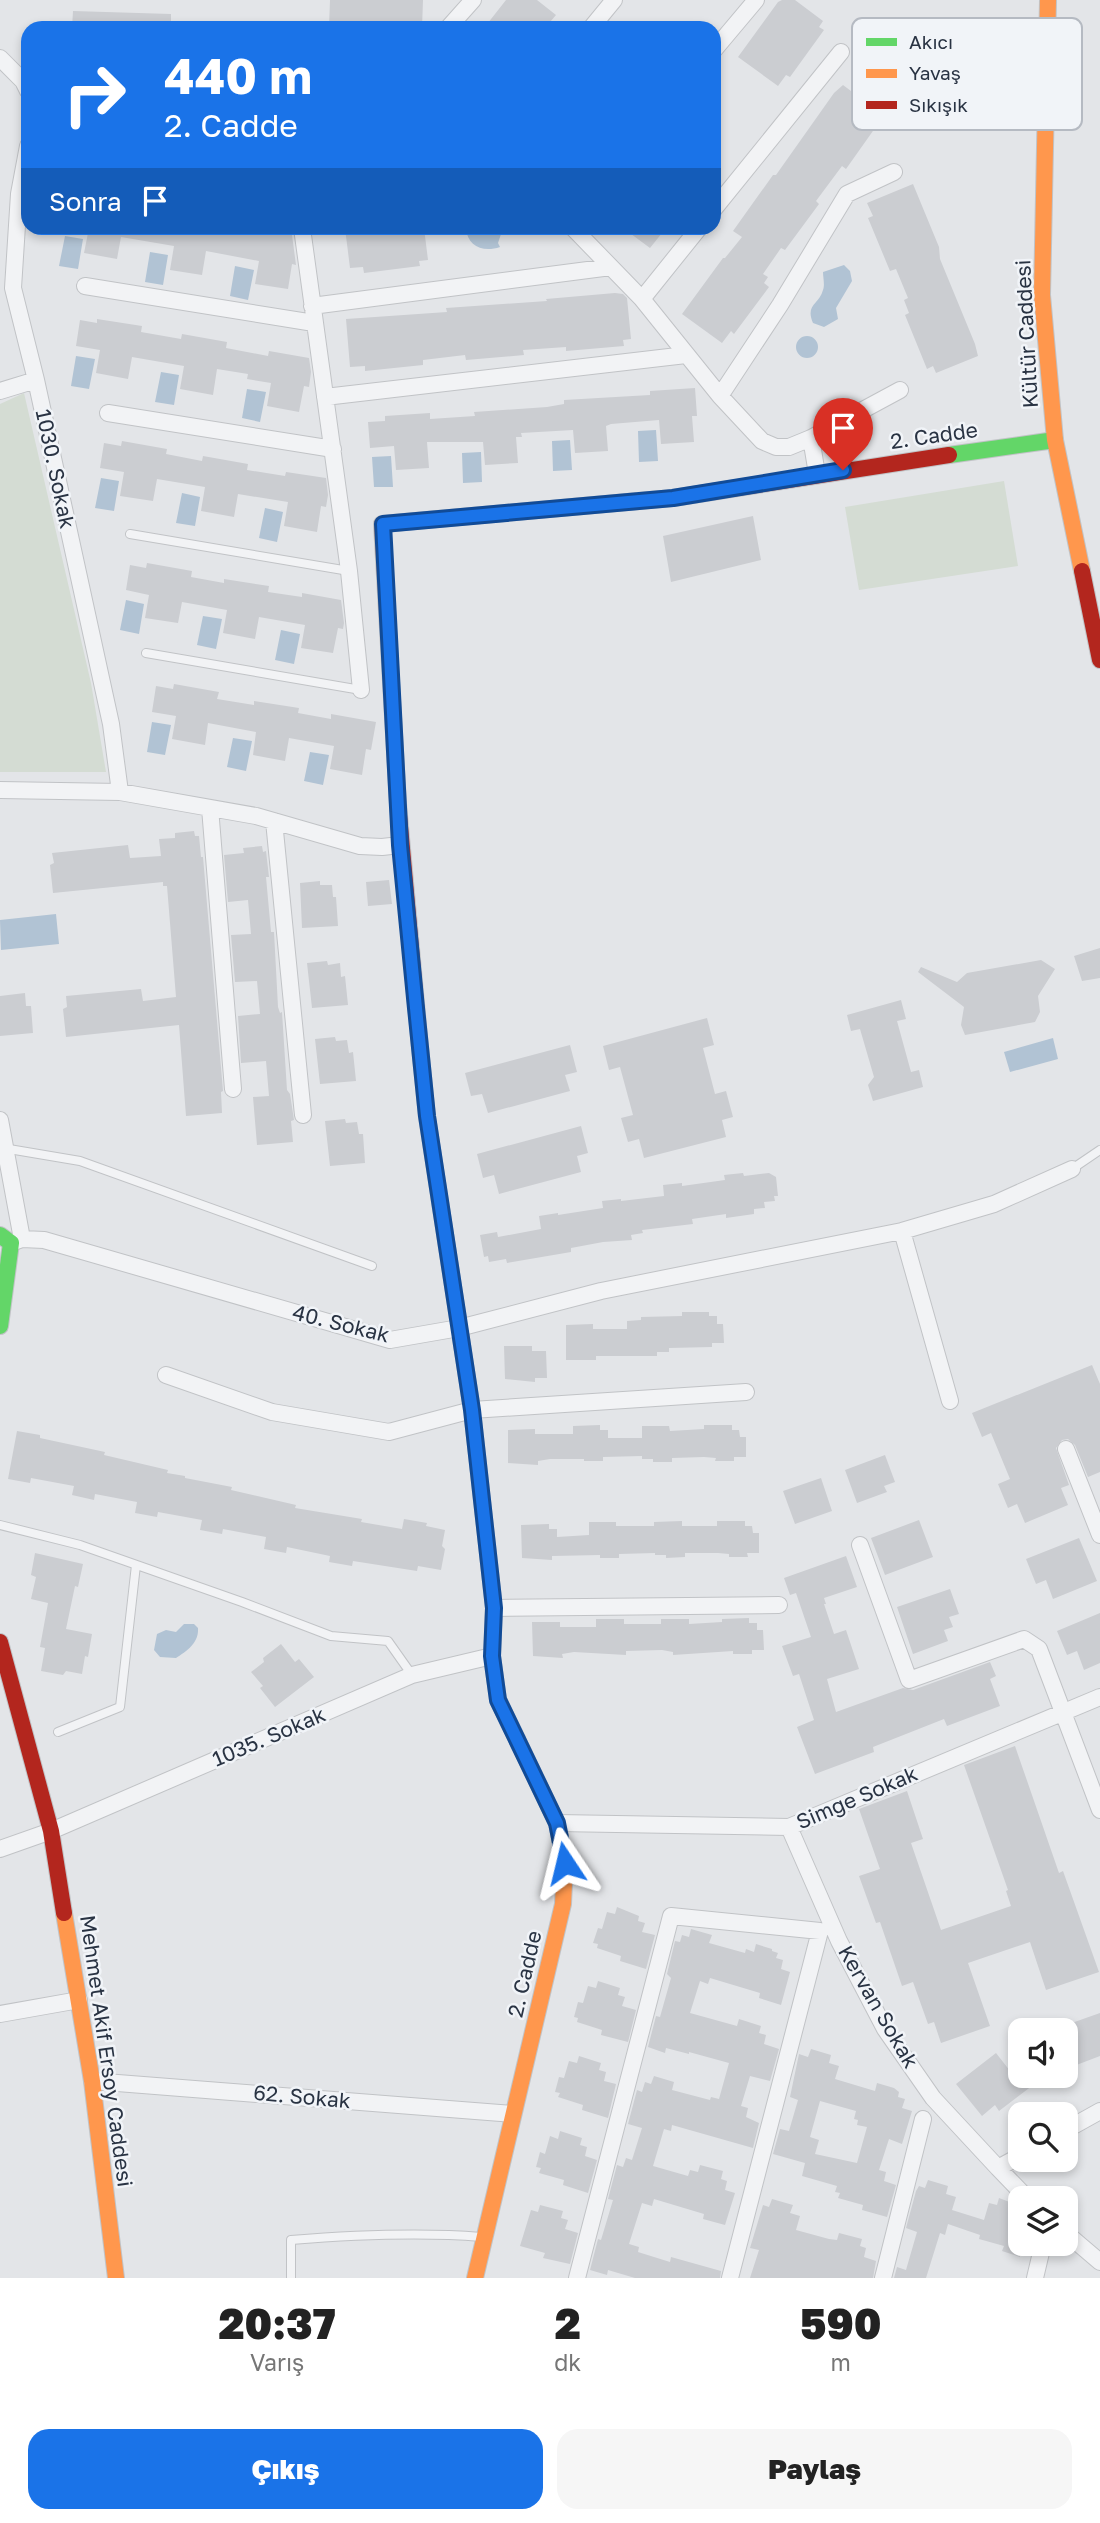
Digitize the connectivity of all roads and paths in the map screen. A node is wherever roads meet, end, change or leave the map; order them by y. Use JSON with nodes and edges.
{"nodes":[{"id":1,"x":472,"y":0,"type":"edge"},
{"id":2,"x":614,"y":0,"type":"edge"},
{"id":3,"x":756,"y":0,"type":"edge"},
{"id":4,"x":1048,"y":0,"type":"edge"},
{"id":5,"x":1048,"y":18,"type":"edge"},
{"id":6,"x":454,"y":21,"type":"edge"},
{"id":7,"x":598,"y":21,"type":"edge"},
{"id":8,"x":721,"y":42,"type":"edge"},
{"id":9,"x":841,"y":52,"type":"dead end"},
{"id":10,"x":0,"y":58,"type":"edge"},
{"id":11,"x":21,"y":79,"type":"edge"},
{"id":12,"x":1045,"y":130,"type":"edge"},
{"id":13,"x":894,"y":173,"type":"dead end"},
{"id":14,"x":21,"y":183,"type":"edge"},
{"id":15,"x":721,"y":200,"type":"edge"},
{"id":16,"x":303,"y":235,"type":"edge"},
{"id":17,"x":580,"y":235,"type":"edge"},
{"id":18,"x":693,"y":235,"type":"edge"},
{"id":19,"x":611,"y":267,"type":"junction"},
{"id":20,"x":85,"y":286,"type":"dead end"},
{"id":21,"x":642,"y":299,"type":"junction"},
{"id":22,"x":312,"y":306,"type":"junction"},
{"id":23,"x":314,"y":323,"type":"junction"},
{"id":24,"x":686,"y":355,"type":"junction"},
{"id":25,"x":36,"y":380,"type":"junction"},
{"id":26,"x":901,"y":390,"type":"dead end"},
{"id":27,"x":0,"y":391,"type":"edge"},
{"id":28,"x":720,"y":396,"type":"junction"},
{"id":29,"x":325,"y":397,"type":"junction"},
{"id":30,"x":108,"y":412,"type":"dead end"},
{"id":31,"x":811,"y":438,"type":"junction"},
{"id":32,"x":1055,"y":440,"type":"junction"},
{"id":33,"x":333,"y":449,"type":"junction"},
{"id":34,"x":817,"y":474,"type":"junction"},
{"id":35,"x":130,"y":534,"type":"dead end"},
{"id":36,"x":349,"y":571,"type":"junction"},
{"id":37,"x":146,"y":653,"type":"dead end"},
{"id":38,"x":1100,"y":660,"type":"edge"},
{"id":39,"x":361,"y":690,"type":"joint"},
{"id":40,"x":0,"y":790,"type":"edge"},
{"id":41,"x":120,"y":792,"type":"junction"},
{"id":42,"x":210,"y":808,"type":"junction"},
{"id":43,"x":274,"y":821,"type":"junction"},
{"id":44,"x":400,"y":845,"type":"junction"},
{"id":45,"x":233,"y":1089,"type":"dead end"},
{"id":46,"x":303,"y":1115,"type":"dead end"},
{"id":47,"x":0,"y":1120,"type":"edge"},
{"id":48,"x":3,"y":1148,"type":"edge"},
{"id":49,"x":1100,"y":1150,"type":"edge"},
{"id":50,"x":1072,"y":1168,"type":"joint"},
{"id":51,"x":902,"y":1231,"type":"junction"},
{"id":52,"x":11,"y":1239,"type":"edge"},
{"id":53,"x":372,"y":1266,"type":"dead end"},
{"id":54,"x":0,"y":1326,"type":"edge"},
{"id":55,"x":459,"y":1328,"type":"junction"},
{"id":56,"x":166,"y":1375,"type":"dead end"},
{"id":57,"x":746,"y":1392,"type":"dead end"},
{"id":58,"x":950,"y":1401,"type":"dead end"},
{"id":59,"x":472,"y":1410,"type":"junction"},
{"id":60,"x":1066,"y":1449,"type":"dead end"},
{"id":61,"x":0,"y":1525,"type":"edge"},
{"id":62,"x":1100,"y":1535,"type":"edge"},
{"id":63,"x":860,"y":1545,"type":"dead end"},
{"id":64,"x":136,"y":1565,"type":"junction"},
{"id":65,"x":779,"y":1605,"type":"dead end"},
{"id":66,"x":494,"y":1608,"type":"junction"},
{"id":67,"x":0,"y":1642,"type":"edge"},
{"id":68,"x":492,"y":1656,"type":"junction"},
{"id":69,"x":412,"y":1675,"type":"junction"},
{"id":70,"x":1100,"y":1697,"type":"edge"},
{"id":71,"x":1063,"y":1712,"type":"junction"},
{"id":72,"x":58,"y":1732,"type":"dead end"},
{"id":73,"x":1100,"y":1810,"type":"edge"},
{"id":74,"x":557,"y":1823,"type":"junction"},
{"id":75,"x":789,"y":1827,"type":"junction"},
{"id":76,"x":51,"y":1831,"type":"junction"},
{"id":77,"x":0,"y":1849,"type":"edge"},
{"id":78,"x":79,"y":2000,"type":"junction"},
{"id":79,"x":0,"y":2014,"type":"edge"},
{"id":80,"x":92,"y":2081,"type":"junction"},
{"id":81,"x":1100,"y":2110,"type":"edge"},
{"id":82,"x":513,"y":2114,"type":"junction"},
{"id":83,"x":923,"y":2119,"type":"dead end"},
{"id":84,"x":1078,"y":2123,"type":"edge"},
{"id":85,"x":1008,"y":2163,"type":"edge"},
{"id":86,"x":998,"y":2168,"type":"junction"},
{"id":87,"x":1015,"y":2186,"type":"edge"},
{"id":88,"x":484,"y":2238,"type":"junction"},
{"id":89,"x":1078,"y":2243,"type":"edge"},
{"id":90,"x":1040,"y":2256,"type":"edge"},
{"id":91,"x":1100,"y":2262,"type":"edge"},
{"id":92,"x":116,"y":2278,"type":"edge"},
{"id":93,"x":291,"y":2278,"type":"edge"},
{"id":94,"x":475,"y":2278,"type":"edge"},
{"id":95,"x":577,"y":2278,"type":"edge"},
{"id":96,"x":730,"y":2278,"type":"edge"},
{"id":97,"x":883,"y":2278,"type":"edge"},
{"id":98,"x":1035,"y":2278,"type":"edge"}],
"edges":[{"from":1,"to":6,"type":"street"},
{"from":2,"to":7,"type":"street"},
{"from":3,"to":8,"type":"street"},
{"from":4,"to":5,"type":"street","name":"Kültür Caddesi"},
{"from":9,"to":15,"type":"street"},
{"from":10,"to":11,"type":"street"},
{"from":12,"to":32,"type":"street","name":"Kültür Caddesi"},
{"from":13,"to":28,"type":"street"},
{"from":14,"to":25,"type":"street","name":"1030. Sokak"},
{"from":16,"to":22,"type":"street"},
{"from":17,"to":19,"type":"street"},
{"from":18,"to":21,"type":"street"},
{"from":19,"to":21,"type":"street"},
{"from":19,"to":22,"type":"street"},
{"from":20,"to":23,"type":"street"},
{"from":21,"to":24,"type":"street"},
{"from":22,"to":23,"type":"street"},
{"from":23,"to":29,"type":"street"},
{"from":24,"to":28,"type":"street"},
{"from":24,"to":29,"type":"street"},
{"from":25,"to":27,"type":"street"},
{"from":25,"to":41,"type":"street","name":"1030. Sokak"},
{"from":26,"to":31,"type":"street"},
{"from":28,"to":31,"type":"street"},
{"from":29,"to":33,"type":"street"},
{"from":30,"to":33,"type":"street"},
{"from":31,"to":34,"type":"street"},
{"from":32,"to":34,"type":"street","name":"2. Cadde"},
{"from":32,"to":38,"type":"street","name":"Kültür Caddesi"},
{"from":33,"to":36,"type":"street"},
{"from":34,"to":44,"type":"street","name":"2. Cadde"},
{"from":35,"to":36,"type":"lane"},
{"from":36,"to":39,"type":"street"},
{"from":37,"to":39,"type":"lane"},
{"from":40,"to":41,"type":"street"},
{"from":41,"to":42,"type":"street"},
{"from":42,"to":43,"type":"street"},
{"from":42,"to":45,"type":"street"},
{"from":43,"to":44,"type":"street"},
{"from":43,"to":46,"type":"street"},
{"from":44,"to":55,"type":"street","name":"2. Cadde"},
{"from":47,"to":48,"type":"street"},
{"from":48,"to":52,"type":"street"},
{"from":48,"to":53,"type":"lane"},
{"from":49,"to":50,"type":"lane"},
{"from":50,"to":51,"type":"street","name":"40. Sokak"},
{"from":51,"to":55,"type":"street","name":"40. Sokak"},
{"from":51,"to":58,"type":"street"},
{"from":52,"to":54,"type":"street"},
{"from":52,"to":55,"type":"street","name":"40. Sokak"},
{"from":55,"to":59,"type":"street","name":"2. Cadde"},
{"from":56,"to":59,"type":"street"},
{"from":57,"to":59,"type":"street"},
{"from":59,"to":66,"type":"street","name":"2. Cadde"},
{"from":60,"to":62,"type":"street"},
{"from":61,"to":64,"type":"lane"},
{"from":63,"to":71,"type":"street"},
{"from":64,"to":69,"type":"lane"},
{"from":64,"to":72,"type":"lane"},
{"from":65,"to":66,"type":"street"},
{"from":66,"to":68,"type":"street","name":"2. Cadde"},
{"from":67,"to":76,"type":"street","name":"Mehmet Akif Ersoy Caddesi"},
{"from":68,"to":69,"type":"street","name":"1035. Sokak"},
{"from":68,"to":74,"type":"street","name":"2. Cadde"},
{"from":69,"to":76,"type":"street","name":"1035. Sokak"},
{"from":70,"to":71,"type":"street","name":"Simge Sokak"},
{"from":71,"to":73,"type":"street"},
{"from":71,"to":75,"type":"street","name":"Simge Sokak"},
{"from":74,"to":75,"type":"street","name":"Simge Sokak"},
{"from":74,"to":82,"type":"street","name":"2. Cadde"},
{"from":75,"to":86,"type":"street","name":"Kervan Sokak"},
{"from":76,"to":77,"type":"street"},
{"from":76,"to":78,"type":"street","name":"Mehmet Akif Ersoy Caddesi"},
{"from":78,"to":79,"type":"street"},
{"from":78,"to":80,"type":"street","name":"Mehmet Akif Ersoy Caddesi"},
{"from":80,"to":82,"type":"street","name":"62. Sokak"},
{"from":80,"to":92,"type":"street","name":"Mehmet Akif Ersoy Caddesi"},
{"from":81,"to":84,"type":"street"},
{"from":82,"to":88,"type":"street","name":"2. Cadde"},
{"from":83,"to":97,"type":"street"},
{"from":85,"to":86,"type":"street"},
{"from":86,"to":87,"type":"street","name":"Kervan Sokak"},
{"from":88,"to":93,"type":"lane"},
{"from":88,"to":94,"type":"street","name":"2. Cadde"},
{"from":89,"to":91,"type":"street"},
{"from":90,"to":98,"type":"street"},
{"from":95,"to":96,"type":"street"}]}
